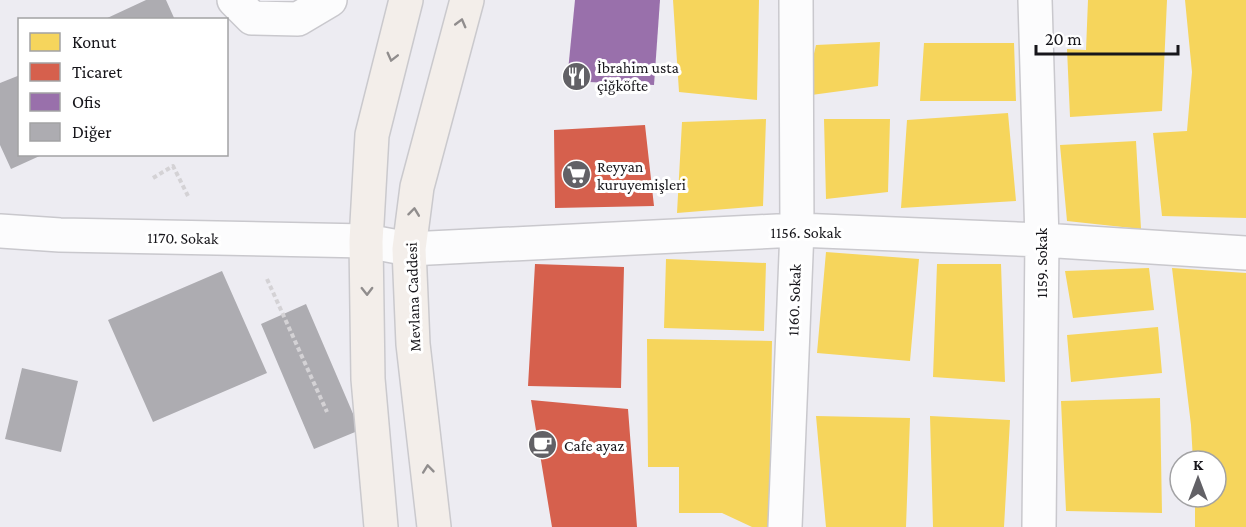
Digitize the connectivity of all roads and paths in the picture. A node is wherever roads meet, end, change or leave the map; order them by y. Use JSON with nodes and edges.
{"nodes":[{"id":1,"x":234,"y":0,"type":"edge"},
{"id":2,"x":330,"y":0,"type":"edge"},
{"id":3,"x":406,"y":0,"type":"edge"},
{"id":4,"x":467,"y":0,"type":"edge"},
{"id":5,"x":796,"y":0,"type":"edge"},
{"id":6,"x":1035,"y":0,"type":"edge"},
{"id":7,"x":797,"y":230,"type":"junction"},
{"id":8,"x":0,"y":231,"type":"edge"},
{"id":9,"x":1042,"y":240,"type":"junction"},
{"id":10,"x":366,"y":241,"type":"junction"},
{"id":11,"x":409,"y":249,"type":"junction"},
{"id":12,"x":1246,"y":253,"type":"edge"},
{"id":13,"x":263,"y":272,"type":"dead end"},
{"id":14,"x":330,"y":417,"type":"dead end"},
{"id":15,"x":381,"y":527,"type":"edge"},
{"id":16,"x":434,"y":527,"type":"edge"},
{"id":17,"x":785,"y":527,"type":"edge"},
{"id":18,"x":1039,"y":527,"type":"edge"}],
"edges":[{"from":1,"to":2,"type":"street"},
{"from":3,"to":10,"type":"main road","one_way":true},
{"from":11,"to":4,"type":"main road","name":"Mevlana Caddesi","one_way":true},
{"from":5,"to":7,"type":"street","name":"1160. Sokak"},
{"from":6,"to":9,"type":"street","name":"1159. Sokak"},
{"from":7,"to":9,"type":"street","name":"1156. Sokak"},
{"from":7,"to":11,"type":"street","name":"1156. Sokak"},
{"from":7,"to":17,"type":"street","name":"1160. Sokak"},
{"from":8,"to":10,"type":"street","name":"1170. Sokak"},
{"from":9,"to":12,"type":"street","name":"1156. Sokak"},
{"from":9,"to":18,"type":"street","name":"1159. Sokak"},
{"from":10,"to":11,"type":"street","name":"1156. Sokak"},
{"from":10,"to":15,"type":"main road","one_way":true},
{"from":16,"to":11,"type":"main road","name":"Mevlana Caddesi","one_way":true},
{"from":13,"to":14,"type":"path"}]}
